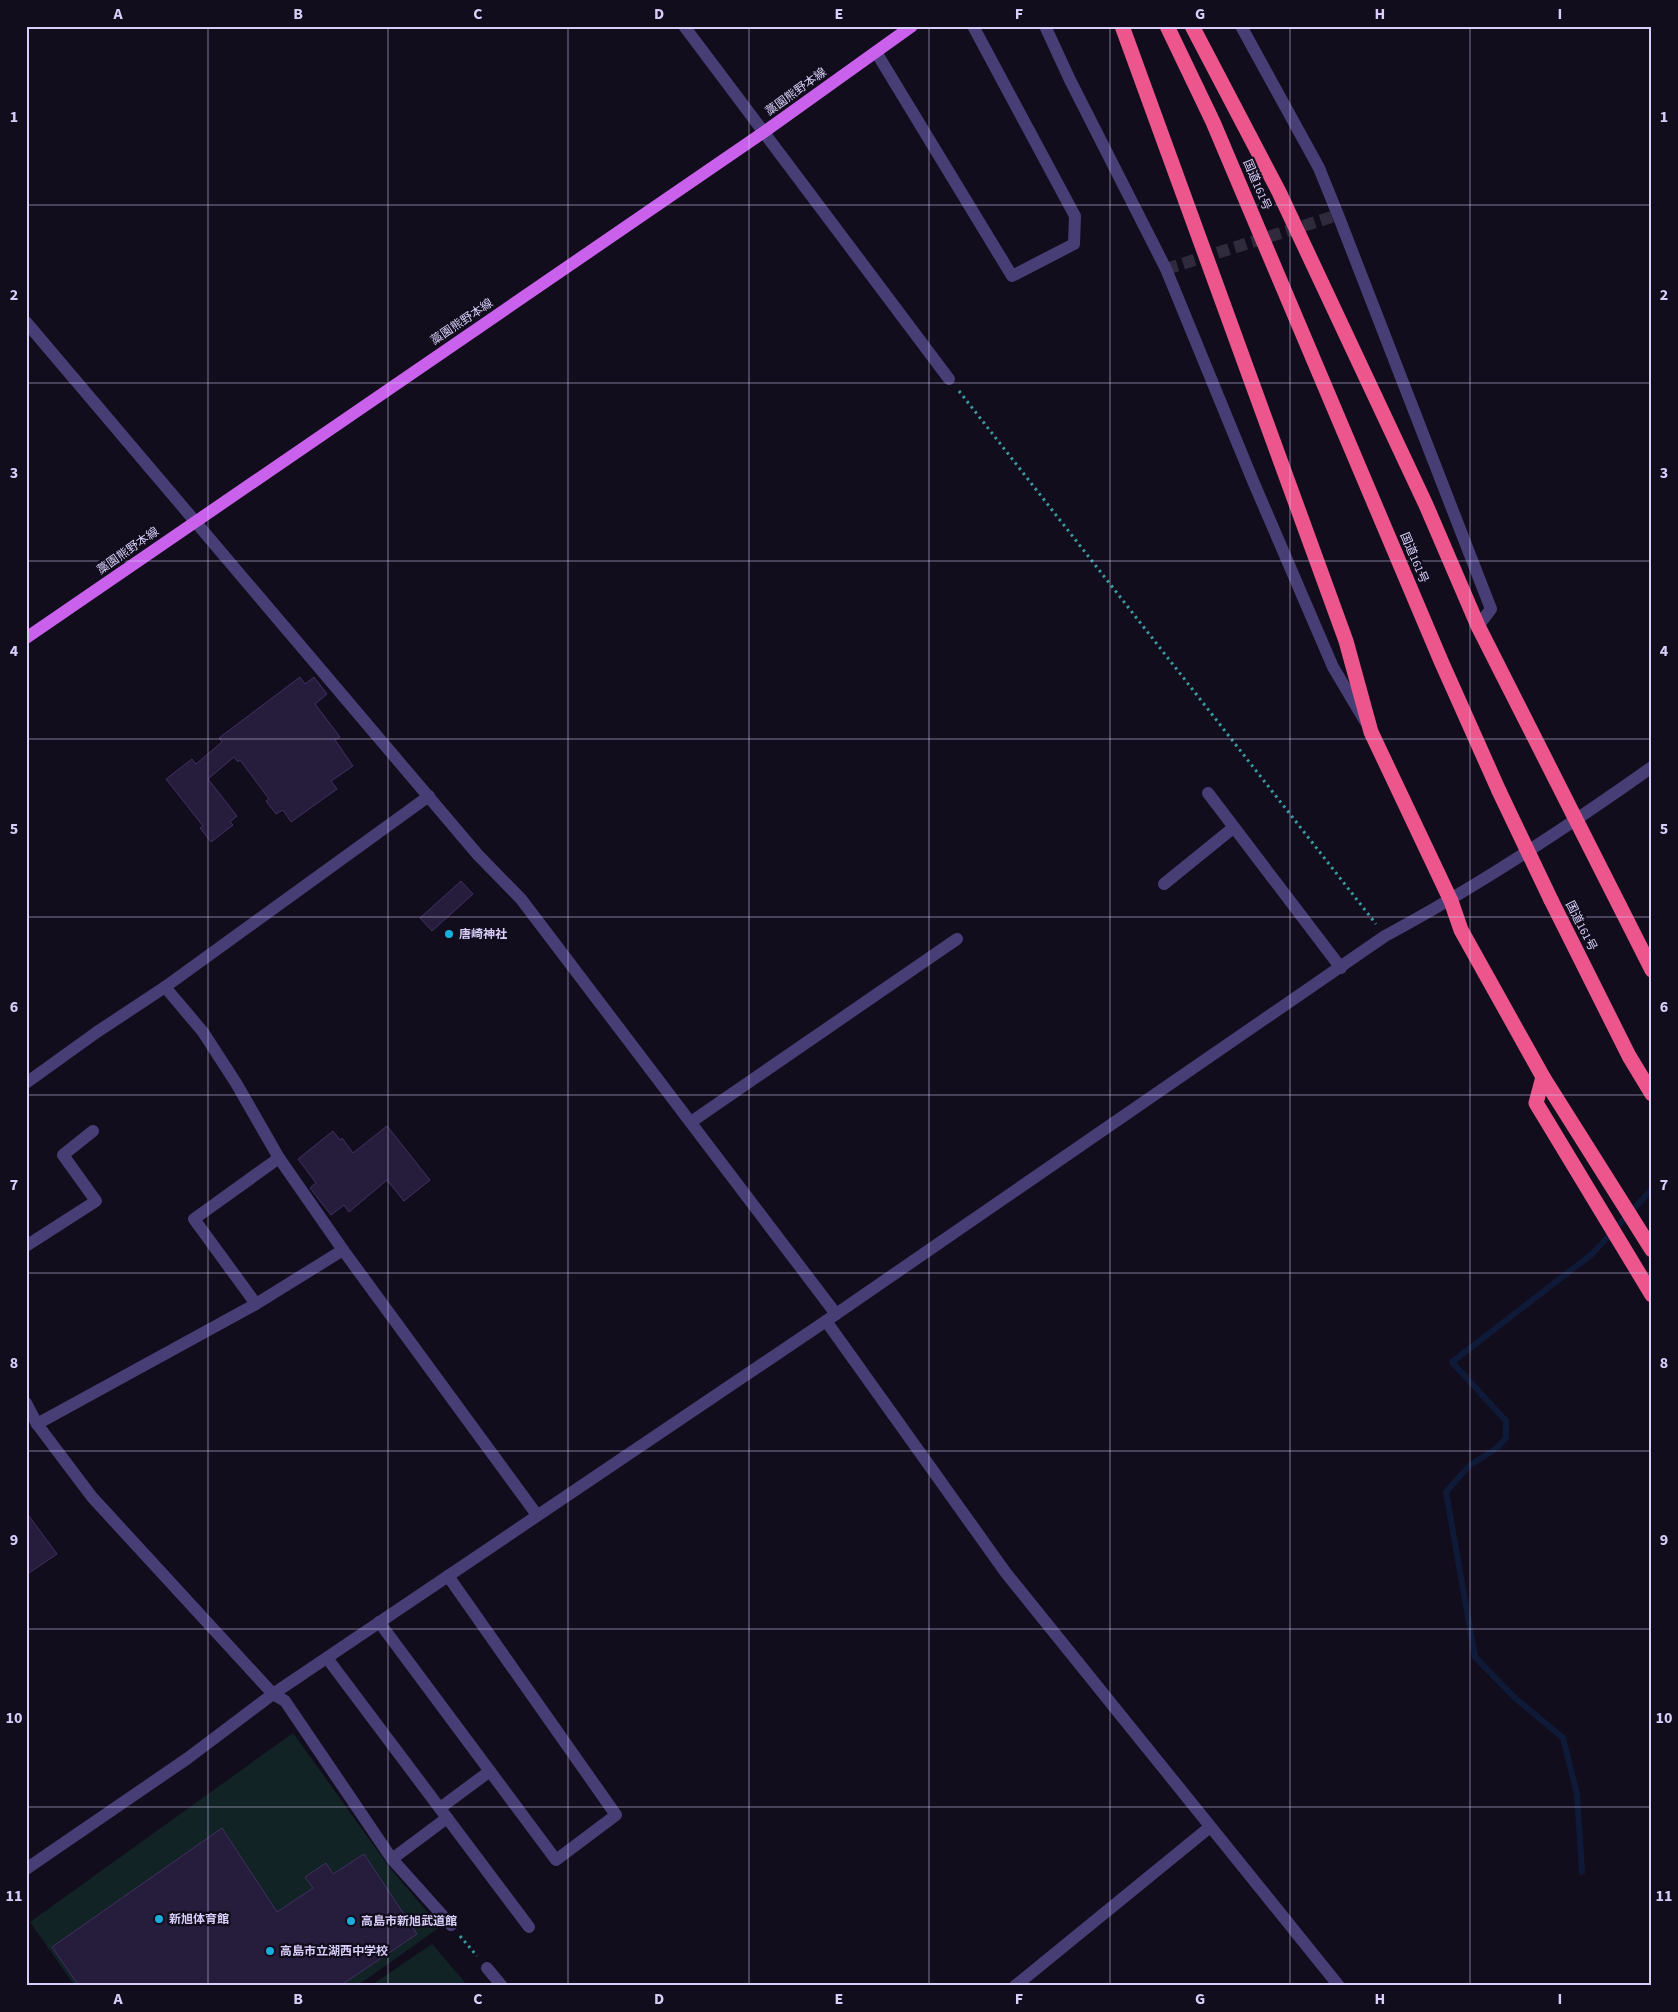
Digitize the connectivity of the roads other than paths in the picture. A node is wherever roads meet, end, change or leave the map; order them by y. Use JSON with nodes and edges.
{"nodes":[{"id":1,"x":684,"y":26,"type":"edge"},
{"id":2,"x":912,"y":26,"type":"edge"},
{"id":3,"x":973,"y":26,"type":"edge"},
{"id":4,"x":1046,"y":26,"type":"edge"},
{"id":5,"x":1122,"y":26,"type":"edge"},
{"id":6,"x":1166,"y":26,"type":"edge"},
{"id":7,"x":1192,"y":26,"type":"edge"},
{"id":8,"x":1241,"y":26,"type":"edge"},
{"id":9,"x":876,"y":52,"type":"junction"},
{"id":10,"x":764,"y":132,"type":"junction"},
{"id":11,"x":26,"y":322,"type":"edge"},
{"id":12,"x":949,"y":380,"type":"road end"},
{"id":13,"x":196,"y":520,"type":"junction"},
{"id":14,"x":1478,"y":626,"type":"junction"},
{"id":15,"x":26,"y":638,"type":"edge"},
{"id":16,"x":1371,"y":732,"type":"junction"},
{"id":17,"x":1652,"y":767,"type":"edge"},
{"id":18,"x":1208,"y":794,"type":"dead end"},
{"id":19,"x":429,"y":796,"type":"junction"},
{"id":20,"x":1576,"y":820,"type":"junction"},
{"id":21,"x":1233,"y":828,"type":"junction"},
{"id":22,"x":1164,"y":884,"type":"dead end"},
{"id":23,"x":1451,"y":900,"type":"junction"},
{"id":24,"x":957,"y":939,"type":"dead end"},
{"id":25,"x":1642,"y":950,"type":"junction"},
{"id":26,"x":1652,"y":964,"type":"edge"},
{"id":27,"x":1341,"y":968,"type":"junction"},
{"id":28,"x":1652,"y":970,"type":"edge"},
{"id":29,"x":165,"y":987,"type":"junction"},
{"id":30,"x":1544,"y":1077,"type":"junction"},
{"id":31,"x":26,"y":1083,"type":"edge"},
{"id":32,"x":1652,"y":1094,"type":"edge"},
{"id":33,"x":691,"y":1122,"type":"junction"},
{"id":34,"x":93,"y":1131,"type":"dead end"},
{"id":35,"x":280,"y":1158,"type":"junction"},
{"id":36,"x":26,"y":1246,"type":"edge"},
{"id":37,"x":343,"y":1250,"type":"junction"},
{"id":38,"x":1652,"y":1250,"type":"edge"},
{"id":39,"x":1652,"y":1295,"type":"edge"},
{"id":40,"x":256,"y":1304,"type":"junction"},
{"id":41,"x":831,"y":1318,"type":"junction"},
{"id":42,"x":26,"y":1403,"type":"edge"},
{"id":43,"x":37,"y":1424,"type":"junction"},
{"id":44,"x":537,"y":1515,"type":"junction"},
{"id":45,"x":448,"y":1576,"type":"junction"},
{"id":46,"x":378,"y":1622,"type":"junction"},
{"id":47,"x":327,"y":1658,"type":"junction"},
{"id":48,"x":273,"y":1694,"type":"junction"},
{"id":49,"x":490,"y":1771,"type":"junction"},
{"id":50,"x":443,"y":1813,"type":"junction"},
{"id":51,"x":1210,"y":1827,"type":"junction"},
{"id":52,"x":392,"y":1859,"type":"junction"},
{"id":53,"x":26,"y":1869,"type":"edge"},
{"id":54,"x":451,"y":1925,"type":"road end"},
{"id":55,"x":529,"y":1927,"type":"dead end"},
{"id":56,"x":487,"y":1968,"type":"road end"},
{"id":57,"x":502,"y":1986,"type":"edge"},
{"id":58,"x":1014,"y":1986,"type":"edge"},
{"id":59,"x":1339,"y":1986,"type":"edge"}],
"edges":[{"from":1,"to":10,"type":"street"},
{"from":2,"to":9,"type":"main road","name":"藁園熊野本線"},
{"from":3,"to":9,"type":"street"},
{"from":4,"to":16,"type":"street"},
{"from":5,"to":16,"type":"highway"},
{"from":6,"to":32,"type":"highway","name":"国道161号","bridge":true},
{"from":7,"to":14,"type":"highway"},
{"from":8,"to":14,"type":"street"},
{"from":9,"to":10,"type":"main road","name":"藁園熊野本線"},
{"from":10,"to":12,"type":"street"},
{"from":10,"to":13,"type":"main road","name":"藁園熊野本線"},
{"from":11,"to":13,"type":"street"},
{"from":13,"to":15,"type":"main road","name":"藁園熊野本線"},
{"from":13,"to":19,"type":"street"},
{"from":14,"to":20,"type":"highway"},
{"from":16,"to":23,"type":"highway"},
{"from":17,"to":20,"type":"street"},
{"from":18,"to":21,"type":"street"},
{"from":19,"to":29,"type":"street"},
{"from":19,"to":33,"type":"street"},
{"from":20,"to":23,"type":"street"},
{"from":20,"to":25,"type":"highway"},
{"from":21,"to":22,"type":"street"},
{"from":21,"to":27,"type":"street"},
{"from":23,"to":27,"type":"street"},
{"from":23,"to":30,"type":"highway"},
{"from":24,"to":33,"type":"street"},
{"from":25,"to":26,"type":"highway"},
{"from":25,"to":28,"type":"highway"},
{"from":27,"to":41,"type":"street"},
{"from":29,"to":31,"type":"street"},
{"from":29,"to":35,"type":"street"},
{"from":30,"to":38,"type":"highway"},
{"from":30,"to":39,"type":"highway"},
{"from":33,"to":41,"type":"street"},
{"from":34,"to":36,"type":"street"},
{"from":35,"to":37,"type":"street"},
{"from":35,"to":40,"type":"street"},
{"from":37,"to":40,"type":"street"},
{"from":37,"to":44,"type":"street"},
{"from":40,"to":43,"type":"street"},
{"from":41,"to":44,"type":"street"},
{"from":41,"to":51,"type":"street"},
{"from":42,"to":43,"type":"street"},
{"from":43,"to":48,"type":"street"},
{"from":44,"to":45,"type":"street"},
{"from":45,"to":46,"type":"street"},
{"from":45,"to":49,"type":"street"},
{"from":46,"to":47,"type":"street"},
{"from":46,"to":49,"type":"street"},
{"from":47,"to":48,"type":"street"},
{"from":47,"to":50,"type":"street"},
{"from":48,"to":52,"type":"street"},
{"from":48,"to":53,"type":"street"},
{"from":49,"to":50,"type":"street"},
{"from":50,"to":52,"type":"street"},
{"from":50,"to":55,"type":"street"},
{"from":51,"to":58,"type":"street"},
{"from":51,"to":59,"type":"street"},
{"from":52,"to":54,"type":"street"},
{"from":56,"to":57,"type":"street"}]}
